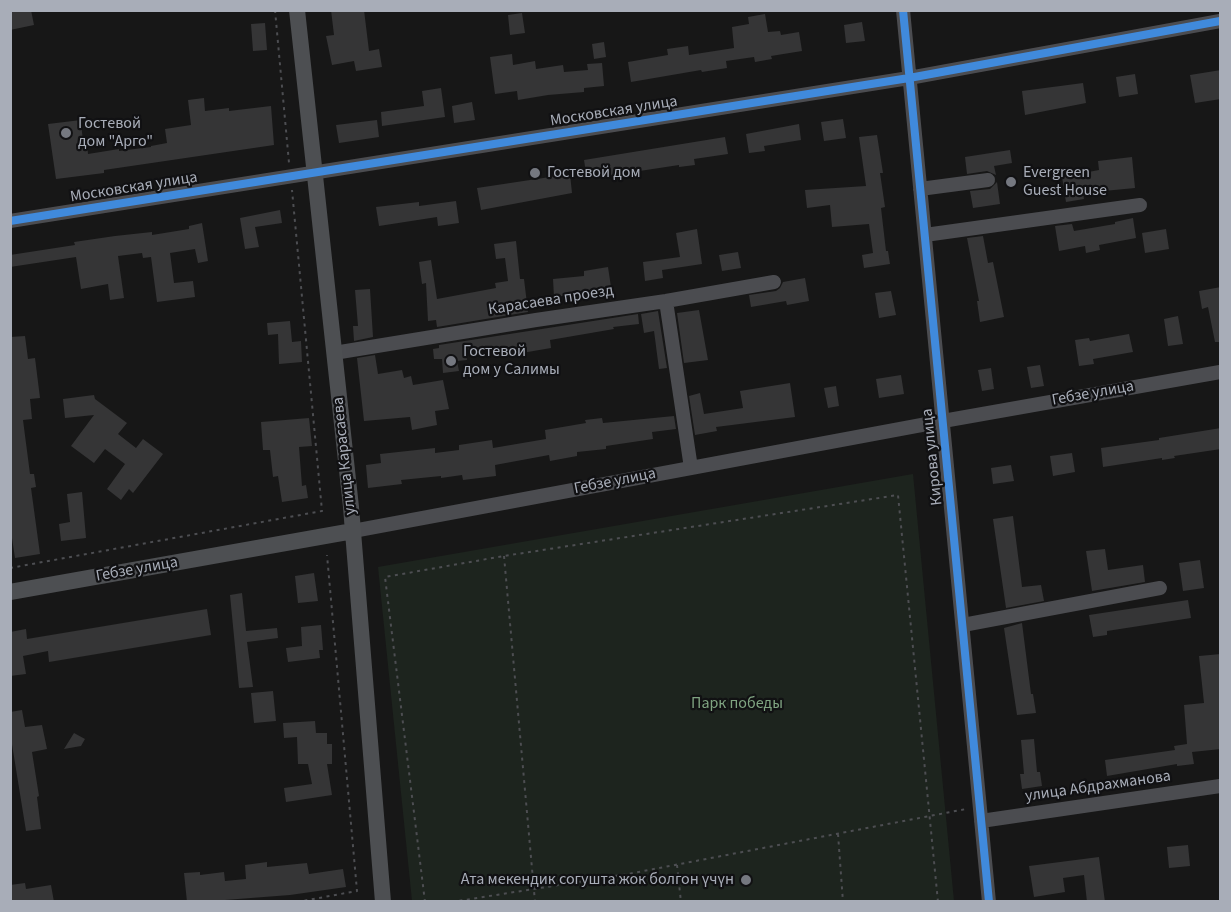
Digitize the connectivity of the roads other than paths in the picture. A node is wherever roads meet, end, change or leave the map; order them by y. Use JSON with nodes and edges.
{"nodes":[{"id":1,"x":297,"y":10,"type":"edge"},
{"id":2,"x":903,"y":10,"type":"edge"},
{"id":3,"x":1221,"y":21,"type":"edge"},
{"id":4,"x":909,"y":78,"type":"junction"},
{"id":5,"x":315,"y":174,"type":"junction"},
{"id":6,"x":988,"y":180,"type":"dead end"},
{"id":7,"x":920,"y":189,"type":"junction"},
{"id":8,"x":1140,"y":205,"type":"dead end"},
{"id":9,"x":10,"y":221,"type":"edge"},
{"id":10,"x":925,"y":235,"type":"junction"},
{"id":11,"x":774,"y":282,"type":"dead end"},
{"id":12,"x":666,"y":301,"type":"junction"},
{"id":13,"x":334,"y":353,"type":"junction"},
{"id":14,"x":1221,"y":372,"type":"edge"},
{"id":15,"x":943,"y":421,"type":"junction"},
{"id":16,"x":691,"y":468,"type":"junction"},
{"id":17,"x":353,"y":531,"type":"junction"},
{"id":18,"x":1160,"y":588,"type":"dead end"},
{"id":19,"x":10,"y":592,"type":"edge"},
{"id":20,"x":963,"y":625,"type":"junction"},
{"id":21,"x":1221,"y":786,"type":"edge"},
{"id":22,"x":981,"y":821,"type":"junction"},
{"id":23,"x":383,"y":902,"type":"edge"},
{"id":24,"x":989,"y":902,"type":"edge"}],
"edges":[{"from":1,"to":5,"type":"main road","name":"улица Карасаева"},
{"from":2,"to":4,"type":"street","name":"Кирова улица"},
{"from":3,"to":4,"type":"street","name":"Московская улица"},
{"from":4,"to":5,"type":"street","name":"Московская улица"},
{"from":4,"to":7,"type":"street","name":"Кирова улица"},
{"from":5,"to":9,"type":"street","name":"Московская улица"},
{"from":5,"to":13,"type":"main road","name":"улица Карасаева"},
{"from":6,"to":7,"type":"street"},
{"from":7,"to":10,"type":"street","name":"Кирова улица"},
{"from":8,"to":10,"type":"street"},
{"from":10,"to":15,"type":"street","name":"Кирова улица"},
{"from":11,"to":12,"type":"street","name":"Карасаева проезд"},
{"from":12,"to":13,"type":"street","name":"Карасаева проезд"},
{"from":12,"to":16,"type":"street"},
{"from":13,"to":17,"type":"main road","name":"улица Карасаева"},
{"from":14,"to":15,"type":"street","name":"Гебзе улица"},
{"from":15,"to":16,"type":"street","name":"Гебзе улица"},
{"from":15,"to":20,"type":"street","name":"Кирова улица"},
{"from":16,"to":17,"type":"street","name":"Гебзе улица"},
{"from":17,"to":19,"type":"main road","name":"Гебзе улица"},
{"from":17,"to":23,"type":"main road","name":"улица Карасаева"},
{"from":18,"to":20,"type":"street"},
{"from":20,"to":22,"type":"street","name":"Кирова улица"},
{"from":21,"to":22,"type":"street","name":"улица Абдрахманова"},
{"from":22,"to":24,"type":"street","name":"Кирова улица"}]}
